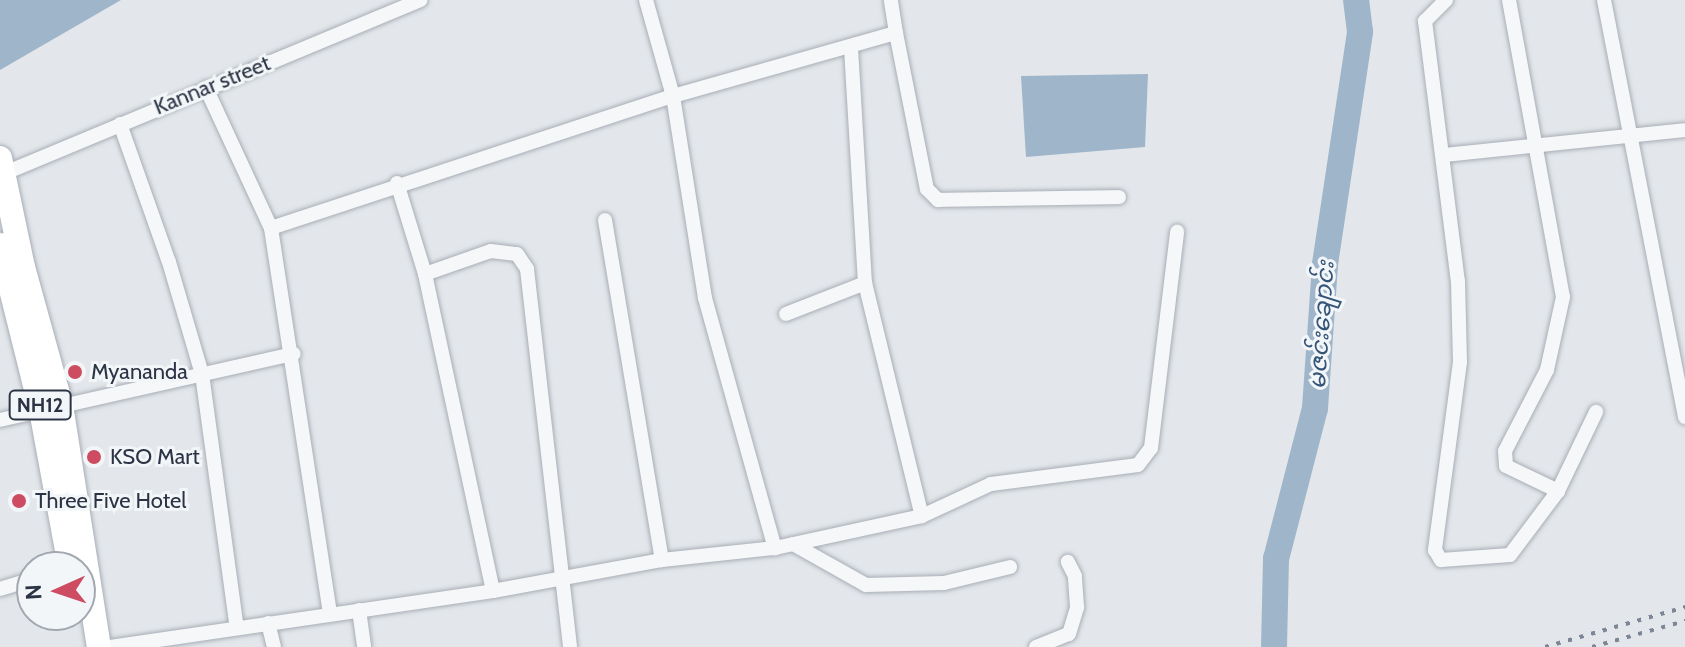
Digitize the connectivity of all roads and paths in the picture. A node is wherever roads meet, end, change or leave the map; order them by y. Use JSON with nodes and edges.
{"nodes":[{"id":1,"x":420,"y":0,"type":"edge"},
{"id":2,"x":646,"y":0,"type":"edge"},
{"id":3,"x":891,"y":0,"type":"edge"},
{"id":4,"x":1446,"y":0,"type":"edge"},
{"id":5,"x":1509,"y":0,"type":"edge"},
{"id":6,"x":1604,"y":0,"type":"edge"},
{"id":7,"x":896,"y":33,"type":"junction"},
{"id":8,"x":851,"y":48,"type":"junction"},
{"id":9,"x":206,"y":88,"type":"junction"},
{"id":10,"x":673,"y":96,"type":"junction"},
{"id":11,"x":120,"y":124,"type":"junction"},
{"id":12,"x":1685,"y":130,"type":"edge"},
{"id":13,"x":1630,"y":138,"type":"junction"},
{"id":14,"x":1536,"y":143,"type":"junction"},
{"id":15,"x":1444,"y":155,"type":"junction"},
{"id":16,"x":3,"y":166,"type":"edge"},
{"id":17,"x":397,"y":183,"type":"junction"},
{"id":18,"x":1119,"y":197,"type":"dead end"},
{"id":19,"x":605,"y":220,"type":"dead end"},
{"id":20,"x":271,"y":228,"type":"junction"},
{"id":21,"x":1177,"y":232,"type":"dead end"},
{"id":22,"x":0,"y":245,"type":"edge"},
{"id":23,"x":425,"y":274,"type":"junction"},
{"id":24,"x":865,"y":283,"type":"junction"},
{"id":25,"x":786,"y":314,"type":"dead end"},
{"id":26,"x":294,"y":354,"type":"junction"},
{"id":27,"x":202,"y":374,"type":"junction"},
{"id":28,"x":51,"y":407,"type":"junction"},
{"id":29,"x":1596,"y":412,"type":"dead end"},
{"id":30,"x":1685,"y":417,"type":"edge"},
{"id":31,"x":0,"y":420,"type":"edge"},
{"id":32,"x":1558,"y":491,"type":"junction"},
{"id":33,"x":922,"y":516,"type":"junction"},
{"id":34,"x":793,"y":544,"type":"junction"},
{"id":35,"x":775,"y":548,"type":"junction"},
{"id":36,"x":75,"y":551,"type":"edge"},
{"id":37,"x":662,"y":560,"type":"junction"},
{"id":38,"x":1068,"y":562,"type":"dead end"},
{"id":39,"x":1010,"y":567,"type":"dead end"},
{"id":40,"x":564,"y":578,"type":"junction"},
{"id":41,"x":493,"y":591,"type":"junction"},
{"id":42,"x":96,"y":609,"type":"edge"},
{"id":43,"x":359,"y":610,"type":"junction"},
{"id":44,"x":330,"y":614,"type":"junction"},
{"id":45,"x":268,"y":623,"type":"junction"},
{"id":46,"x":237,"y":628,"type":"junction"},
{"id":47,"x":112,"y":647,"type":"edge"},
{"id":48,"x":274,"y":647,"type":"edge"},
{"id":49,"x":364,"y":647,"type":"edge"},
{"id":50,"x":570,"y":647,"type":"edge"},
{"id":51,"x":1036,"y":647,"type":"edge"}],
"edges":[{"from":1,"to":9,"type":"street","name":"Kannar street"},
{"from":2,"to":10,"type":"street"},
{"from":3,"to":7,"type":"street"},
{"from":4,"to":15,"type":"street"},
{"from":5,"to":14,"type":"street"},
{"from":6,"to":13,"type":"street"},
{"from":7,"to":8,"type":"street"},
{"from":7,"to":18,"type":"street"},
{"from":8,"to":10,"type":"street"},
{"from":8,"to":24,"type":"street"},
{"from":9,"to":11,"type":"street","name":"Kannar street"},
{"from":9,"to":20,"type":"street"},
{"from":10,"to":17,"type":"street"},
{"from":10,"to":35,"type":"street"},
{"from":11,"to":16,"type":"street","name":"Kannar street"},
{"from":11,"to":27,"type":"street"},
{"from":12,"to":13,"type":"street"},
{"from":13,"to":14,"type":"street"},
{"from":13,"to":30,"type":"street"},
{"from":14,"to":15,"type":"street"},
{"from":14,"to":32,"type":"street"},
{"from":15,"to":32,"type":"street"},
{"from":16,"to":28,"type":"highway","number":"NH12"},
{"from":17,"to":20,"type":"street"},
{"from":17,"to":23,"type":"street"},
{"from":19,"to":37,"type":"street"},
{"from":20,"to":26,"type":"street"},
{"from":21,"to":33,"type":"street"},
{"from":22,"to":28,"type":"highway","number":"NH12"},
{"from":23,"to":40,"type":"street"},
{"from":23,"to":41,"type":"street"},
{"from":24,"to":25,"type":"street"},
{"from":24,"to":33,"type":"street"},
{"from":26,"to":27,"type":"street"},
{"from":26,"to":44,"type":"street"},
{"from":27,"to":28,"type":"street"},
{"from":27,"to":46,"type":"street"},
{"from":28,"to":31,"type":"street"},
{"from":28,"to":36,"type":"highway","number":"NH12"},
{"from":29,"to":32,"type":"street"},
{"from":33,"to":34,"type":"street"},
{"from":34,"to":35,"type":"street"},
{"from":34,"to":39,"type":"street"},
{"from":35,"to":37,"type":"street"},
{"from":37,"to":40,"type":"street"},
{"from":38,"to":51,"type":"street"},
{"from":40,"to":41,"type":"street"},
{"from":40,"to":50,"type":"street"},
{"from":41,"to":43,"type":"street"},
{"from":42,"to":47,"type":"highway","number":"NH12"},
{"from":43,"to":44,"type":"street"},
{"from":43,"to":49,"type":"street"},
{"from":44,"to":45,"type":"street"},
{"from":45,"to":46,"type":"street"},
{"from":45,"to":48,"type":"street"},
{"from":46,"to":47,"type":"street"}]}
